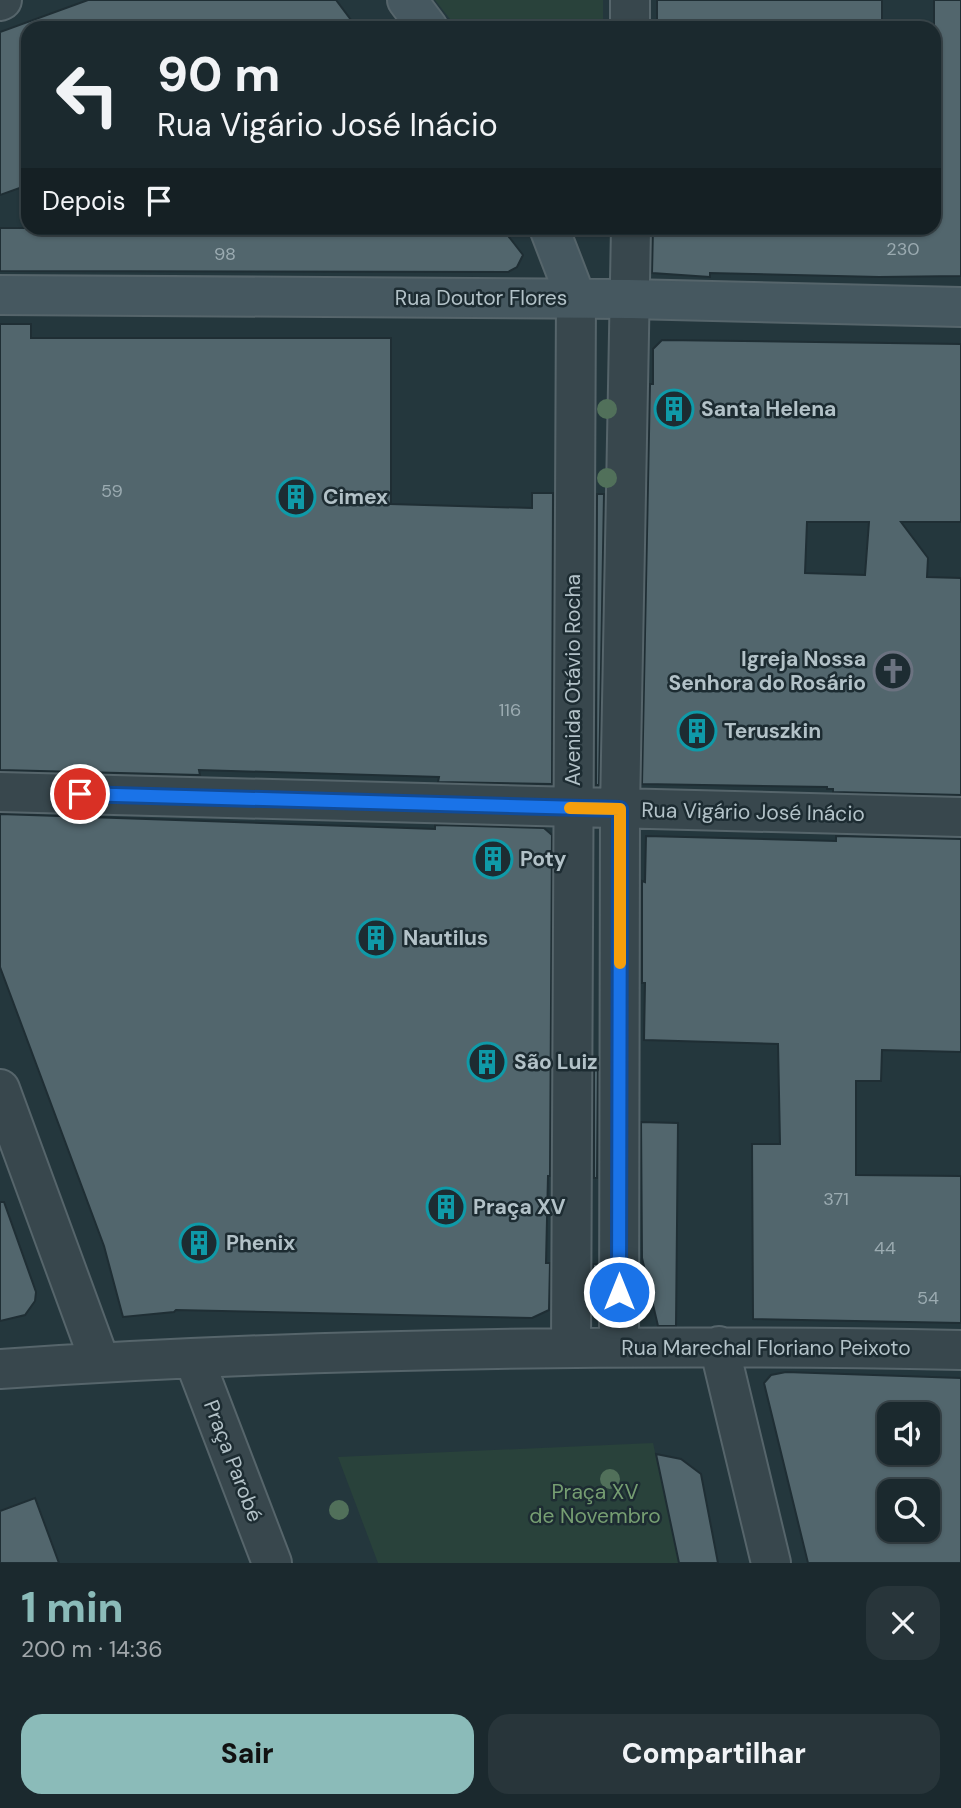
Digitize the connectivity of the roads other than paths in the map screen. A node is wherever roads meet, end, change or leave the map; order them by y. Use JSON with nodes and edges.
{"nodes":[{"id":1,"x":407,"y":0,"type":"edge"},
{"id":2,"x":630,"y":0,"type":"edge"},
{"id":3,"x":423,"y":21,"type":"edge"},
{"id":4,"x":630,"y":21,"type":"edge"},
{"id":5,"x":552,"y":235,"type":"edge"},
{"id":6,"x":631,"y":235,"type":"edge"},
{"id":7,"x":0,"y":295,"type":"edge"},
{"id":8,"x":576,"y":299,"type":"junction"},
{"id":9,"x":630,"y":299,"type":"junction"},
{"id":10,"x":961,"y":307,"type":"edge"},
{"id":11,"x":0,"y":792,"type":"edge"},
{"id":12,"x":572,"y":808,"type":"junction"},
{"id":13,"x":620,"y":809,"type":"junction"},
{"id":14,"x":961,"y":817,"type":"edge"},
{"id":15,"x":0,"y":1089,"type":"edge"},
{"id":16,"x":719,"y":1346,"type":"junction"},
{"id":17,"x":571,"y":1347,"type":"junction"},
{"id":18,"x":619,"y":1347,"type":"junction"},
{"id":19,"x":961,"y":1350,"type":"edge"},
{"id":20,"x":194,"y":1359,"type":"junction"},
{"id":21,"x":100,"y":1362,"type":"junction"},
{"id":22,"x":0,"y":1369,"type":"edge"},
{"id":23,"x":272,"y":1563,"type":"edge"},
{"id":24,"x":771,"y":1563,"type":"edge"}],
"edges":[{"from":1,"to":3,"type":"street"},
{"from":2,"to":4,"type":"street"},
{"from":5,"to":8,"type":"street","name":"Avenida Otávio Rocha"},
{"from":6,"to":9,"type":"street"},
{"from":7,"to":8,"type":"street","name":"Rua Doutor Flores"},
{"from":8,"to":9,"type":"street","name":"Rua Doutor Flores"},
{"from":8,"to":12,"type":"street","name":"Avenida Otávio Rocha"},
{"from":9,"to":10,"type":"street","name":"Rua Doutor Flores"},
{"from":9,"to":13,"type":"street"},
{"from":11,"to":12,"type":"street","name":"Rua Vigário José Inácio"},
{"from":12,"to":13,"type":"street","name":"Rua Vigário José Inácio"},
{"from":12,"to":17,"type":"street","name":"Avenida Otávio Rocha"},
{"from":13,"to":14,"type":"street","name":"Rua Vigário José Inácio"},
{"from":13,"to":18,"type":"street"},
{"from":15,"to":21,"type":"street"},
{"from":16,"to":18,"type":"street","name":"Rua Marechal Floriano Peixoto"},
{"from":16,"to":19,"type":"street","name":"Rua Marechal Floriano Peixoto"},
{"from":16,"to":24,"type":"street"},
{"from":17,"to":18,"type":"street","name":"Rua Marechal Floriano Peixoto"},
{"from":17,"to":20,"type":"street"},
{"from":20,"to":21,"type":"street"},
{"from":20,"to":23,"type":"street","name":"Praça Parobé"},
{"from":21,"to":22,"type":"street"}]}
